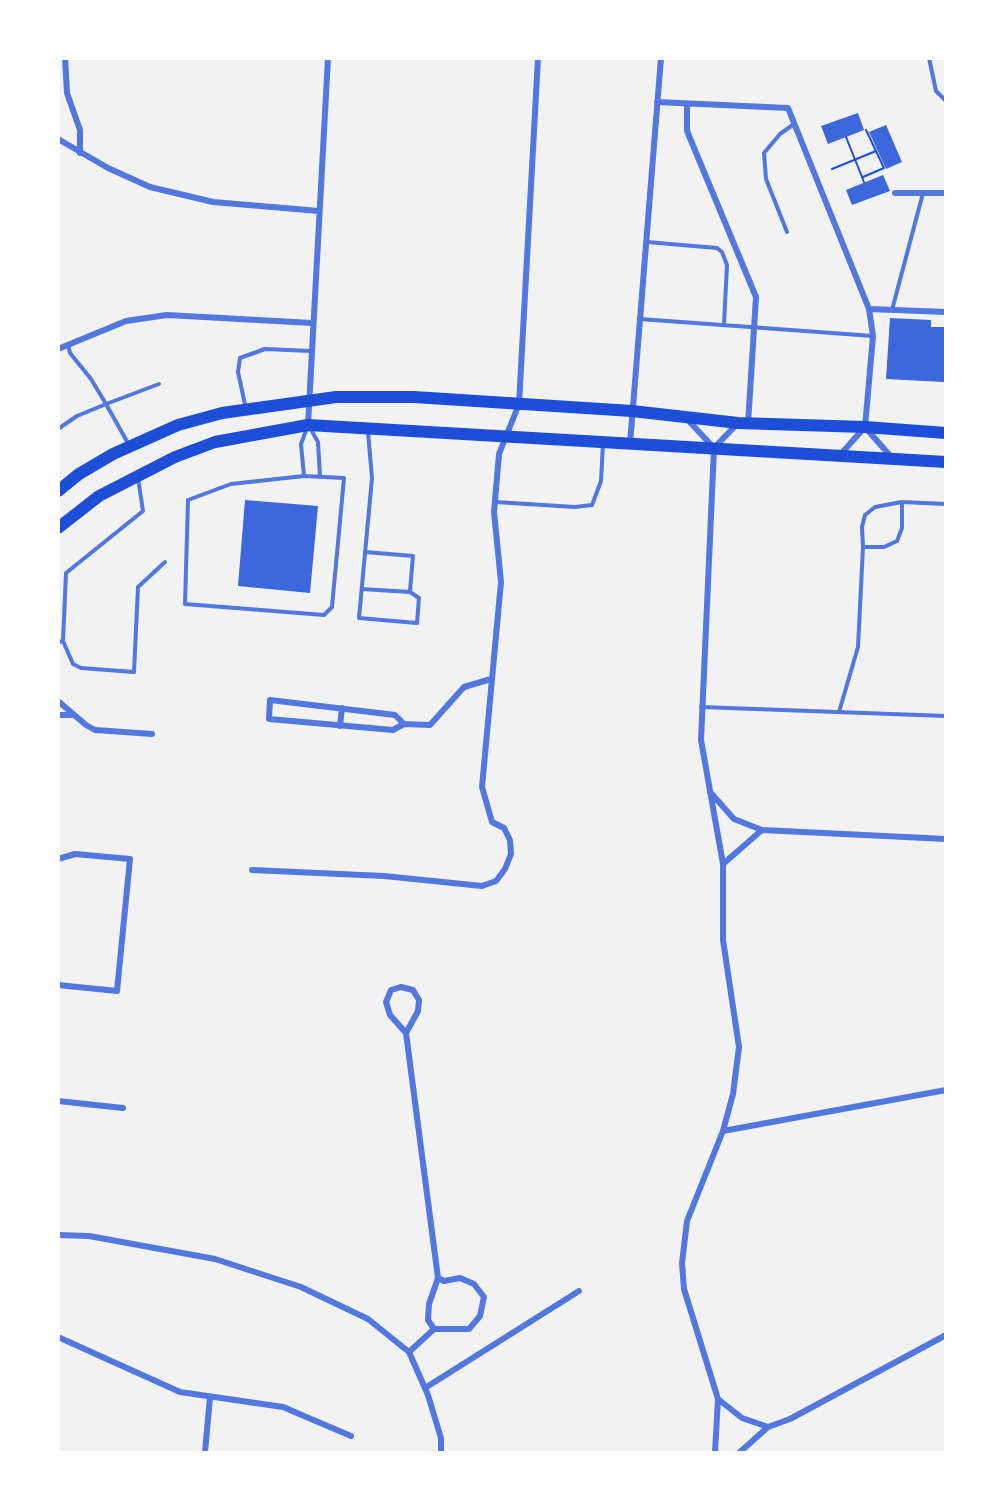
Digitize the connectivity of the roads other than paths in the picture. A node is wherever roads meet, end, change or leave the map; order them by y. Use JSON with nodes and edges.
{"nodes":[{"id":1,"x":65,"y":58,"type":"edge"},
{"id":2,"x":328,"y":58,"type":"edge"},
{"id":3,"x":538,"y":58,"type":"edge"},
{"id":4,"x":661,"y":58,"type":"edge"},
{"id":5,"x":929,"y":58,"type":"edge"},
{"id":6,"x":945,"y":101,"type":"edge"},
{"id":7,"x":657,"y":102,"type":"junction"},
{"id":8,"x":687,"y":104,"type":"junction"},
{"id":9,"x":794,"y":124,"type":"junction"},
{"id":10,"x":58,"y":139,"type":"edge"},
{"id":11,"x":80,"y":153,"type":"junction"},
{"id":12,"x":895,"y":193,"type":"dead end"},
{"id":13,"x":924,"y":193,"type":"junction"},
{"id":14,"x":945,"y":194,"type":"edge"},
{"id":15,"x":319,"y":211,"type":"junction"},
{"id":16,"x":787,"y":232,"type":"dead end"},
{"id":17,"x":646,"y":242,"type":"junction"},
{"id":18,"x":869,"y":309,"type":"junction"},
{"id":19,"x":892,"y":310,"type":"junction"},
{"id":20,"x":945,"y":312,"type":"edge"},
{"id":21,"x":640,"y":319,"type":"junction"},
{"id":22,"x":312,"y":323,"type":"junction"},
{"id":23,"x":724,"y":324,"type":"junction"},
{"id":24,"x":754,"y":327,"type":"junction"},
{"id":25,"x":873,"y":336,"type":"junction"},
{"id":26,"x":68,"y":345,"type":"junction"},
{"id":27,"x":58,"y":349,"type":"edge"},
{"id":28,"x":311,"y":351,"type":"junction"},
{"id":29,"x":159,"y":384,"type":"dead end"},
{"id":30,"x":308,"y":400,"type":"junction"},
{"id":31,"x":106,"y":404,"type":"junction"},
{"id":32,"x":519,"y":404,"type":"junction"},
{"id":33,"x":246,"y":410,"type":"junction"},
{"id":34,"x":632,"y":411,"type":"junction"},
{"id":35,"x":684,"y":415,"type":"junction"},
{"id":36,"x":743,"y":423,"type":"junction"},
{"id":37,"x":308,"y":425,"type":"junction"},
{"id":38,"x":865,"y":427,"type":"junction"},
{"id":39,"x":368,"y":428,"type":"junction"},
{"id":40,"x":58,"y":429,"type":"edge"},
{"id":41,"x":945,"y":433,"type":"edge"},
{"id":42,"x":506,"y":435,"type":"junction"},
{"id":43,"x":603,"y":443,"type":"junction"},
{"id":44,"x":630,"y":445,"type":"junction"},
{"id":45,"x":130,"y":446,"type":"junction"},
{"id":46,"x":714,"y":448,"type":"junction"},
{"id":47,"x":839,"y":456,"type":"junction"},
{"id":48,"x":892,"y":459,"type":"junction"},
{"id":49,"x":945,"y":462,"type":"edge"},
{"id":50,"x":137,"y":474,"type":"junction"},
{"id":51,"x":304,"y":476,"type":"junction"},
{"id":52,"x":320,"y":476,"type":"junction"},
{"id":53,"x":58,"y":491,"type":"edge"},
{"id":54,"x":495,"y":502,"type":"junction"},
{"id":55,"x":902,"y":502,"type":"junction"},
{"id":56,"x":945,"y":504,"type":"edge"},
{"id":57,"x":58,"y":528,"type":"edge"},
{"id":58,"x":863,"y":548,"type":"junction"},
{"id":59,"x":365,"y":552,"type":"junction"},
{"id":60,"x":165,"y":562,"type":"dead end"},
{"id":61,"x":362,"y":589,"type":"junction"},
{"id":62,"x":410,"y":592,"type":"junction"},
{"id":63,"x":61,"y":641,"type":"edge"},
{"id":64,"x":491,"y":679,"type":"junction"},
{"id":65,"x":58,"y":701,"type":"edge"},
{"id":66,"x":701,"y":707,"type":"junction"},
{"id":67,"x":342,"y":708,"type":"junction"},
{"id":68,"x":839,"y":712,"type":"junction"},
{"id":69,"x":58,"y":715,"type":"edge"},
{"id":70,"x":73,"y":715,"type":"junction"},
{"id":71,"x":945,"y":716,"type":"edge"},
{"id":72,"x":404,"y":724,"type":"junction"},
{"id":73,"x":340,"y":726,"type":"junction"},
{"id":74,"x":152,"y":734,"type":"dead end"},
{"id":75,"x":709,"y":791,"type":"junction"},
{"id":76,"x":762,"y":830,"type":"junction"},
{"id":77,"x":945,"y":839,"type":"edge"},
{"id":78,"x":58,"y":859,"type":"edge"},
{"id":79,"x":723,"y":864,"type":"junction"},
{"id":80,"x":252,"y":870,"type":"dead end"},
{"id":81,"x":58,"y":985,"type":"edge"},
{"id":82,"x":406,"y":1033,"type":"junction"},
{"id":83,"x":945,"y":1090,"type":"edge"},
{"id":84,"x":58,"y":1101,"type":"edge"},
{"id":85,"x":123,"y":1108,"type":"dead end"},
{"id":86,"x":723,"y":1131,"type":"junction"},
{"id":87,"x":58,"y":1235,"type":"edge"},
{"id":88,"x":438,"y":1278,"type":"junction"},
{"id":89,"x":579,"y":1291,"type":"dead end"},
{"id":90,"x":434,"y":1329,"type":"junction"},
{"id":91,"x":945,"y":1335,"type":"edge"},
{"id":92,"x":58,"y":1337,"type":"edge"},
{"id":93,"x":409,"y":1352,"type":"junction"},
{"id":94,"x":425,"y":1388,"type":"junction"},
{"id":95,"x":210,"y":1397,"type":"junction"},
{"id":96,"x":718,"y":1399,"type":"junction"},
{"id":97,"x":768,"y":1427,"type":"junction"},
{"id":98,"x":351,"y":1436,"type":"dead end"},
{"id":99,"x":205,"y":1452,"type":"edge"},
{"id":100,"x":441,"y":1452,"type":"edge"},
{"id":101,"x":716,"y":1452,"type":"edge"},
{"id":102,"x":740,"y":1452,"type":"edge"}],
"edges":[{"from":1,"to":11,"type":"street"},
{"from":2,"to":15,"type":"street"},
{"from":3,"to":32,"type":"street"},
{"from":4,"to":7,"type":"street"},
{"from":5,"to":6,"type":"lane"},
{"from":7,"to":8,"type":"street"},
{"from":7,"to":17,"type":"street"},
{"from":8,"to":9,"type":"street"},
{"from":8,"to":24,"type":"street"},
{"from":9,"to":16,"type":"lane"},
{"from":9,"to":18,"type":"street"},
{"from":10,"to":11,"type":"street"},
{"from":11,"to":15,"type":"street"},
{"from":12,"to":13,"type":"street"},
{"from":13,"to":14,"type":"street"},
{"from":13,"to":19,"type":"lane"},
{"from":15,"to":22,"type":"street"},
{"from":17,"to":21,"type":"street"},
{"from":17,"to":23,"type":"lane"},
{"from":18,"to":19,"type":"street"},
{"from":18,"to":25,"type":"street"},
{"from":19,"to":20,"type":"street"},
{"from":21,"to":23,"type":"lane"},
{"from":21,"to":34,"type":"street"},
{"from":22,"to":26,"type":"street"},
{"from":22,"to":28,"type":"street"},
{"from":23,"to":24,"type":"lane"},
{"from":24,"to":25,"type":"lane"},
{"from":24,"to":36,"type":"street"},
{"from":25,"to":38,"type":"street"},
{"from":26,"to":27,"type":"street"},
{"from":26,"to":31,"type":"lane"},
{"from":28,"to":30,"type":"street"},
{"from":28,"to":33,"type":"lane"},
{"from":29,"to":31,"type":"lane"},
{"from":30,"to":32,"type":"main road"},
{"from":30,"to":33,"type":"main road"},
{"from":30,"to":37,"type":"street"},
{"from":31,"to":40,"type":"lane"},
{"from":31,"to":45,"type":"lane"},
{"from":32,"to":34,"type":"main road"},
{"from":32,"to":42,"type":"street"},
{"from":33,"to":45,"type":"main road"},
{"from":34,"to":35,"type":"main road"},
{"from":34,"to":44,"type":"street"},
{"from":35,"to":36,"type":"main road"},
{"from":35,"to":46,"type":"street"},
{"from":36,"to":38,"type":"main road"},
{"from":36,"to":46,"type":"street"},
{"from":37,"to":39,"type":"main road"},
{"from":37,"to":50,"type":"main road"},
{"from":37,"to":51,"type":"lane"},
{"from":37,"to":52,"type":"lane"},
{"from":38,"to":41,"type":"main road"},
{"from":38,"to":47,"type":"street"},
{"from":38,"to":48,"type":"street"},
{"from":39,"to":42,"type":"main road"},
{"from":39,"to":59,"type":"lane"},
{"from":42,"to":43,"type":"main road"},
{"from":42,"to":54,"type":"street"},
{"from":43,"to":44,"type":"main road"},
{"from":43,"to":54,"type":"lane"},
{"from":44,"to":46,"type":"main road"},
{"from":45,"to":53,"type":"main road"},
{"from":46,"to":47,"type":"main road"},
{"from":46,"to":66,"type":"street"},
{"from":47,"to":48,"type":"main road"},
{"from":48,"to":49,"type":"main road"},
{"from":50,"to":57,"type":"main road"},
{"from":50,"to":63,"type":"lane"},
{"from":51,"to":52,"type":"lane"},
{"from":51,"to":52,"type":"lane"},
{"from":54,"to":64,"type":"street"},
{"from":55,"to":56,"type":"lane"},
{"from":55,"to":58,"type":"lane"},
{"from":55,"to":58,"type":"lane"},
{"from":58,"to":68,"type":"lane"},
{"from":59,"to":61,"type":"lane"},
{"from":59,"to":62,"type":"lane"},
{"from":60,"to":63,"type":"lane"},
{"from":61,"to":62,"type":"lane"},
{"from":61,"to":62,"type":"lane"},
{"from":64,"to":72,"type":"street"},
{"from":64,"to":80,"type":"street"},
{"from":65,"to":70,"type":"street"},
{"from":66,"to":68,"type":"lane"},
{"from":66,"to":75,"type":"street"},
{"from":67,"to":72,"type":"street"},
{"from":67,"to":73,"type":"street"},
{"from":67,"to":73,"type":"street"},
{"from":68,"to":71,"type":"lane"},
{"from":69,"to":70,"type":"street"},
{"from":70,"to":74,"type":"street"},
{"from":72,"to":73,"type":"street"},
{"from":75,"to":76,"type":"street"},
{"from":75,"to":79,"type":"street"},
{"from":76,"to":77,"type":"street"},
{"from":76,"to":79,"type":"street"},
{"from":78,"to":81,"type":"street"},
{"from":79,"to":86,"type":"street"},
{"from":82,"to":82,"type":"street"},
{"from":82,"to":88,"type":"street"},
{"from":83,"to":86,"type":"street"},
{"from":84,"to":85,"type":"street"},
{"from":86,"to":96,"type":"street"},
{"from":87,"to":93,"type":"street"},
{"from":88,"to":90,"type":"street"},
{"from":88,"to":90,"type":"street"},
{"from":89,"to":94,"type":"street"},
{"from":90,"to":93,"type":"street"},
{"from":91,"to":97,"type":"street"},
{"from":92,"to":95,"type":"street"},
{"from":93,"to":94,"type":"street"},
{"from":94,"to":100,"type":"street"},
{"from":95,"to":98,"type":"street"},
{"from":95,"to":99,"type":"street"},
{"from":96,"to":97,"type":"street"},
{"from":96,"to":101,"type":"street"},
{"from":97,"to":102,"type":"street"}]}
